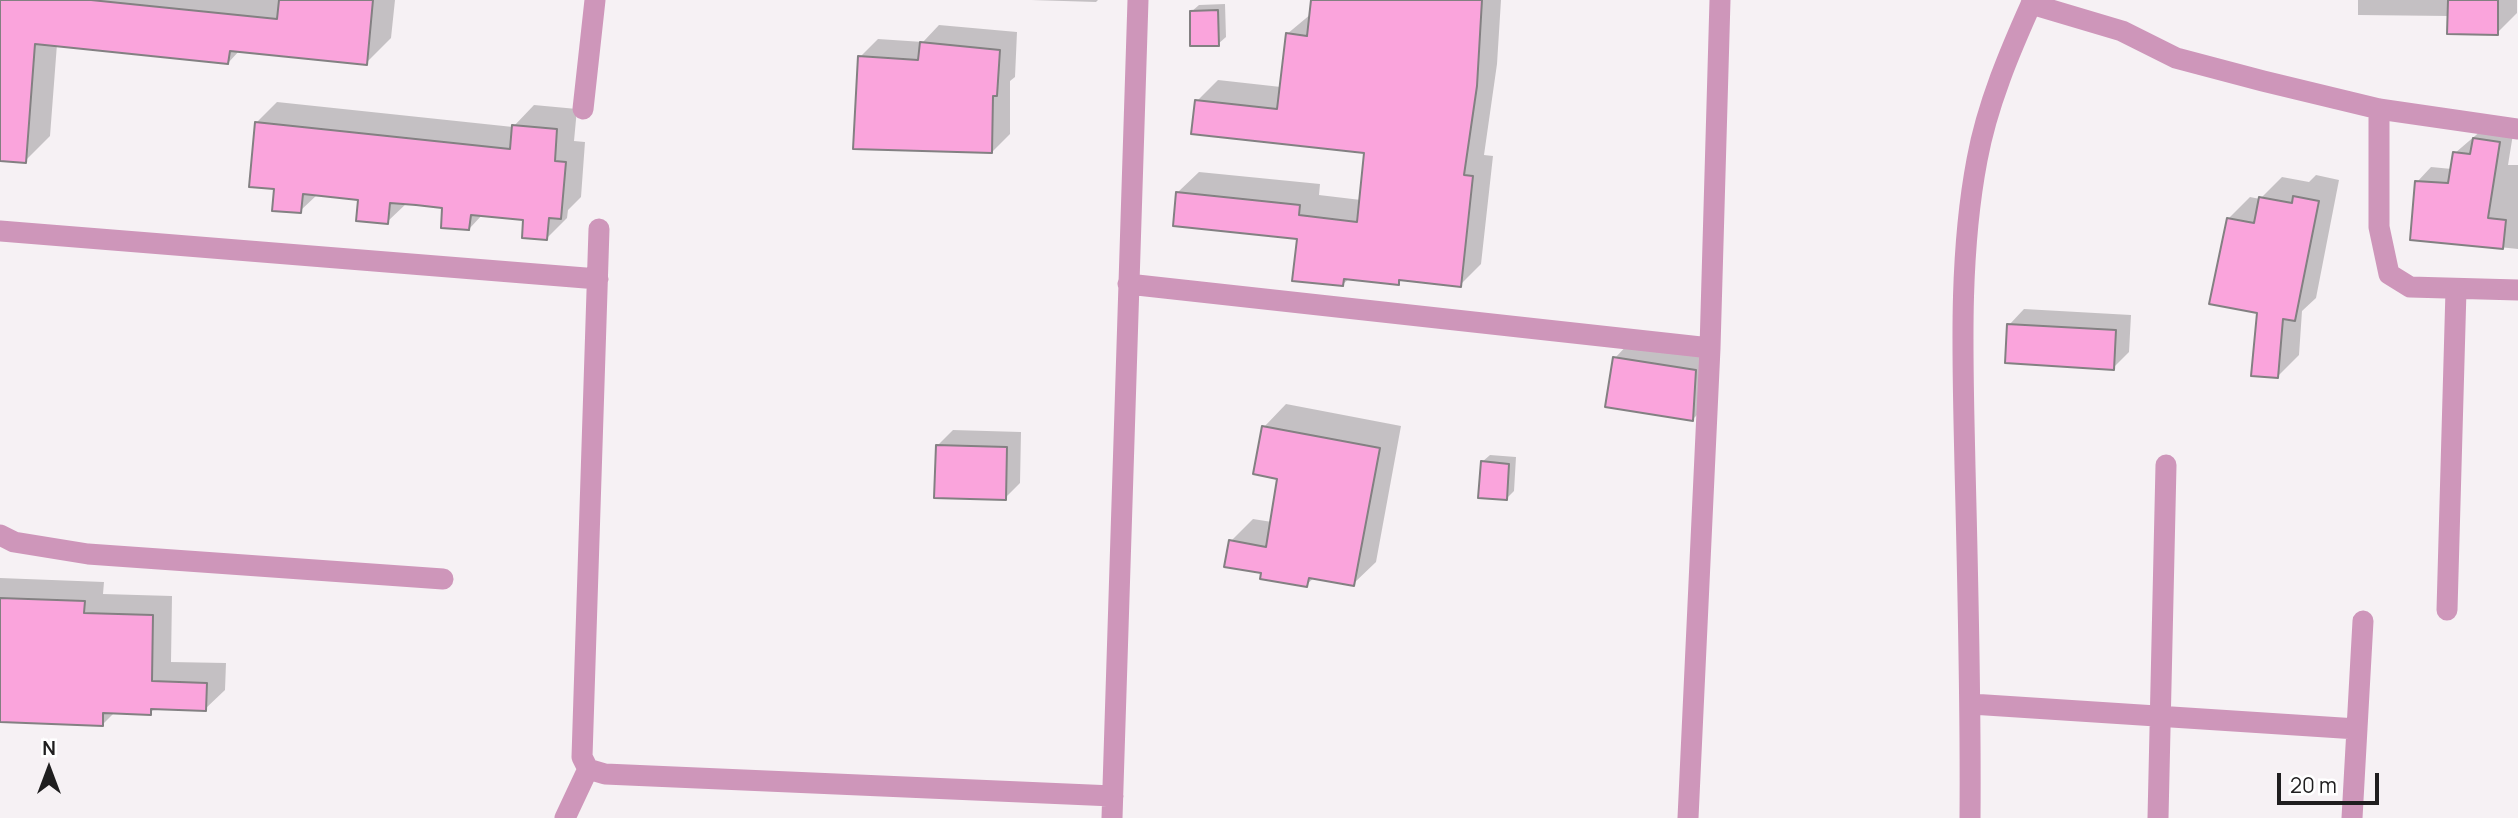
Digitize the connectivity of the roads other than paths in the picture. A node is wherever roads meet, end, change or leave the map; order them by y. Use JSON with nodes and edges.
{"nodes":[{"id":1,"x":595,"y":0,"type":"edge"},
{"id":2,"x":1138,"y":0,"type":"edge"},
{"id":3,"x":1720,"y":0,"type":"edge"},
{"id":4,"x":2032,"y":2,"type":"edge"},
{"id":5,"x":583,"y":109,"type":"dead end"},
{"id":6,"x":2379,"y":109,"type":"junction"},
{"id":7,"x":2518,"y":129,"type":"edge"},
{"id":8,"x":599,"y":229,"type":"dead end"},
{"id":9,"x":0,"y":231,"type":"edge"},
{"id":10,"x":598,"y":279,"type":"junction"},
{"id":11,"x":1128,"y":284,"type":"junction"},
{"id":12,"x":2456,"y":290,"type":"junction"},
{"id":13,"x":2518,"y":290,"type":"edge"},
{"id":14,"x":1710,"y":348,"type":"junction"},
{"id":15,"x":2166,"y":465,"type":"dead end"},
{"id":16,"x":0,"y":535,"type":"edge"},
{"id":17,"x":443,"y":579,"type":"dead end"},
{"id":18,"x":2447,"y":610,"type":"dead end"},
{"id":19,"x":2363,"y":621,"type":"dead end"},
{"id":20,"x":1971,"y":704,"type":"junction"},
{"id":21,"x":2160,"y":719,"type":"junction"},
{"id":22,"x":2357,"y":729,"type":"junction"},
{"id":23,"x":588,"y":769,"type":"junction"},
{"id":24,"x":1113,"y":796,"type":"junction"},
{"id":25,"x":565,"y":818,"type":"edge"},
{"id":26,"x":1112,"y":818,"type":"edge"},
{"id":27,"x":1688,"y":818,"type":"edge"},
{"id":28,"x":1970,"y":818,"type":"edge"},
{"id":29,"x":2158,"y":818,"type":"edge"},
{"id":30,"x":2353,"y":818,"type":"edge"}],
"edges":[{"from":1,"to":5,"type":"street"},
{"from":2,"to":11,"type":"street"},
{"from":3,"to":14,"type":"street"},
{"from":4,"to":6,"type":"street"},
{"from":4,"to":20,"type":"street"},
{"from":6,"to":7,"type":"street"},
{"from":6,"to":12,"type":"street"},
{"from":8,"to":10,"type":"street"},
{"from":9,"to":10,"type":"street"},
{"from":10,"to":23,"type":"street"},
{"from":11,"to":14,"type":"street"},
{"from":11,"to":24,"type":"street"},
{"from":12,"to":13,"type":"street"},
{"from":12,"to":18,"type":"street"},
{"from":14,"to":27,"type":"street"},
{"from":15,"to":21,"type":"street"},
{"from":16,"to":17,"type":"street"},
{"from":19,"to":22,"type":"street"},
{"from":20,"to":21,"type":"street"},
{"from":20,"to":28,"type":"street"},
{"from":21,"to":22,"type":"street"},
{"from":21,"to":29,"type":"street"},
{"from":22,"to":30,"type":"street"},
{"from":23,"to":24,"type":"street"},
{"from":23,"to":25,"type":"street"},
{"from":24,"to":26,"type":"street"}]}
